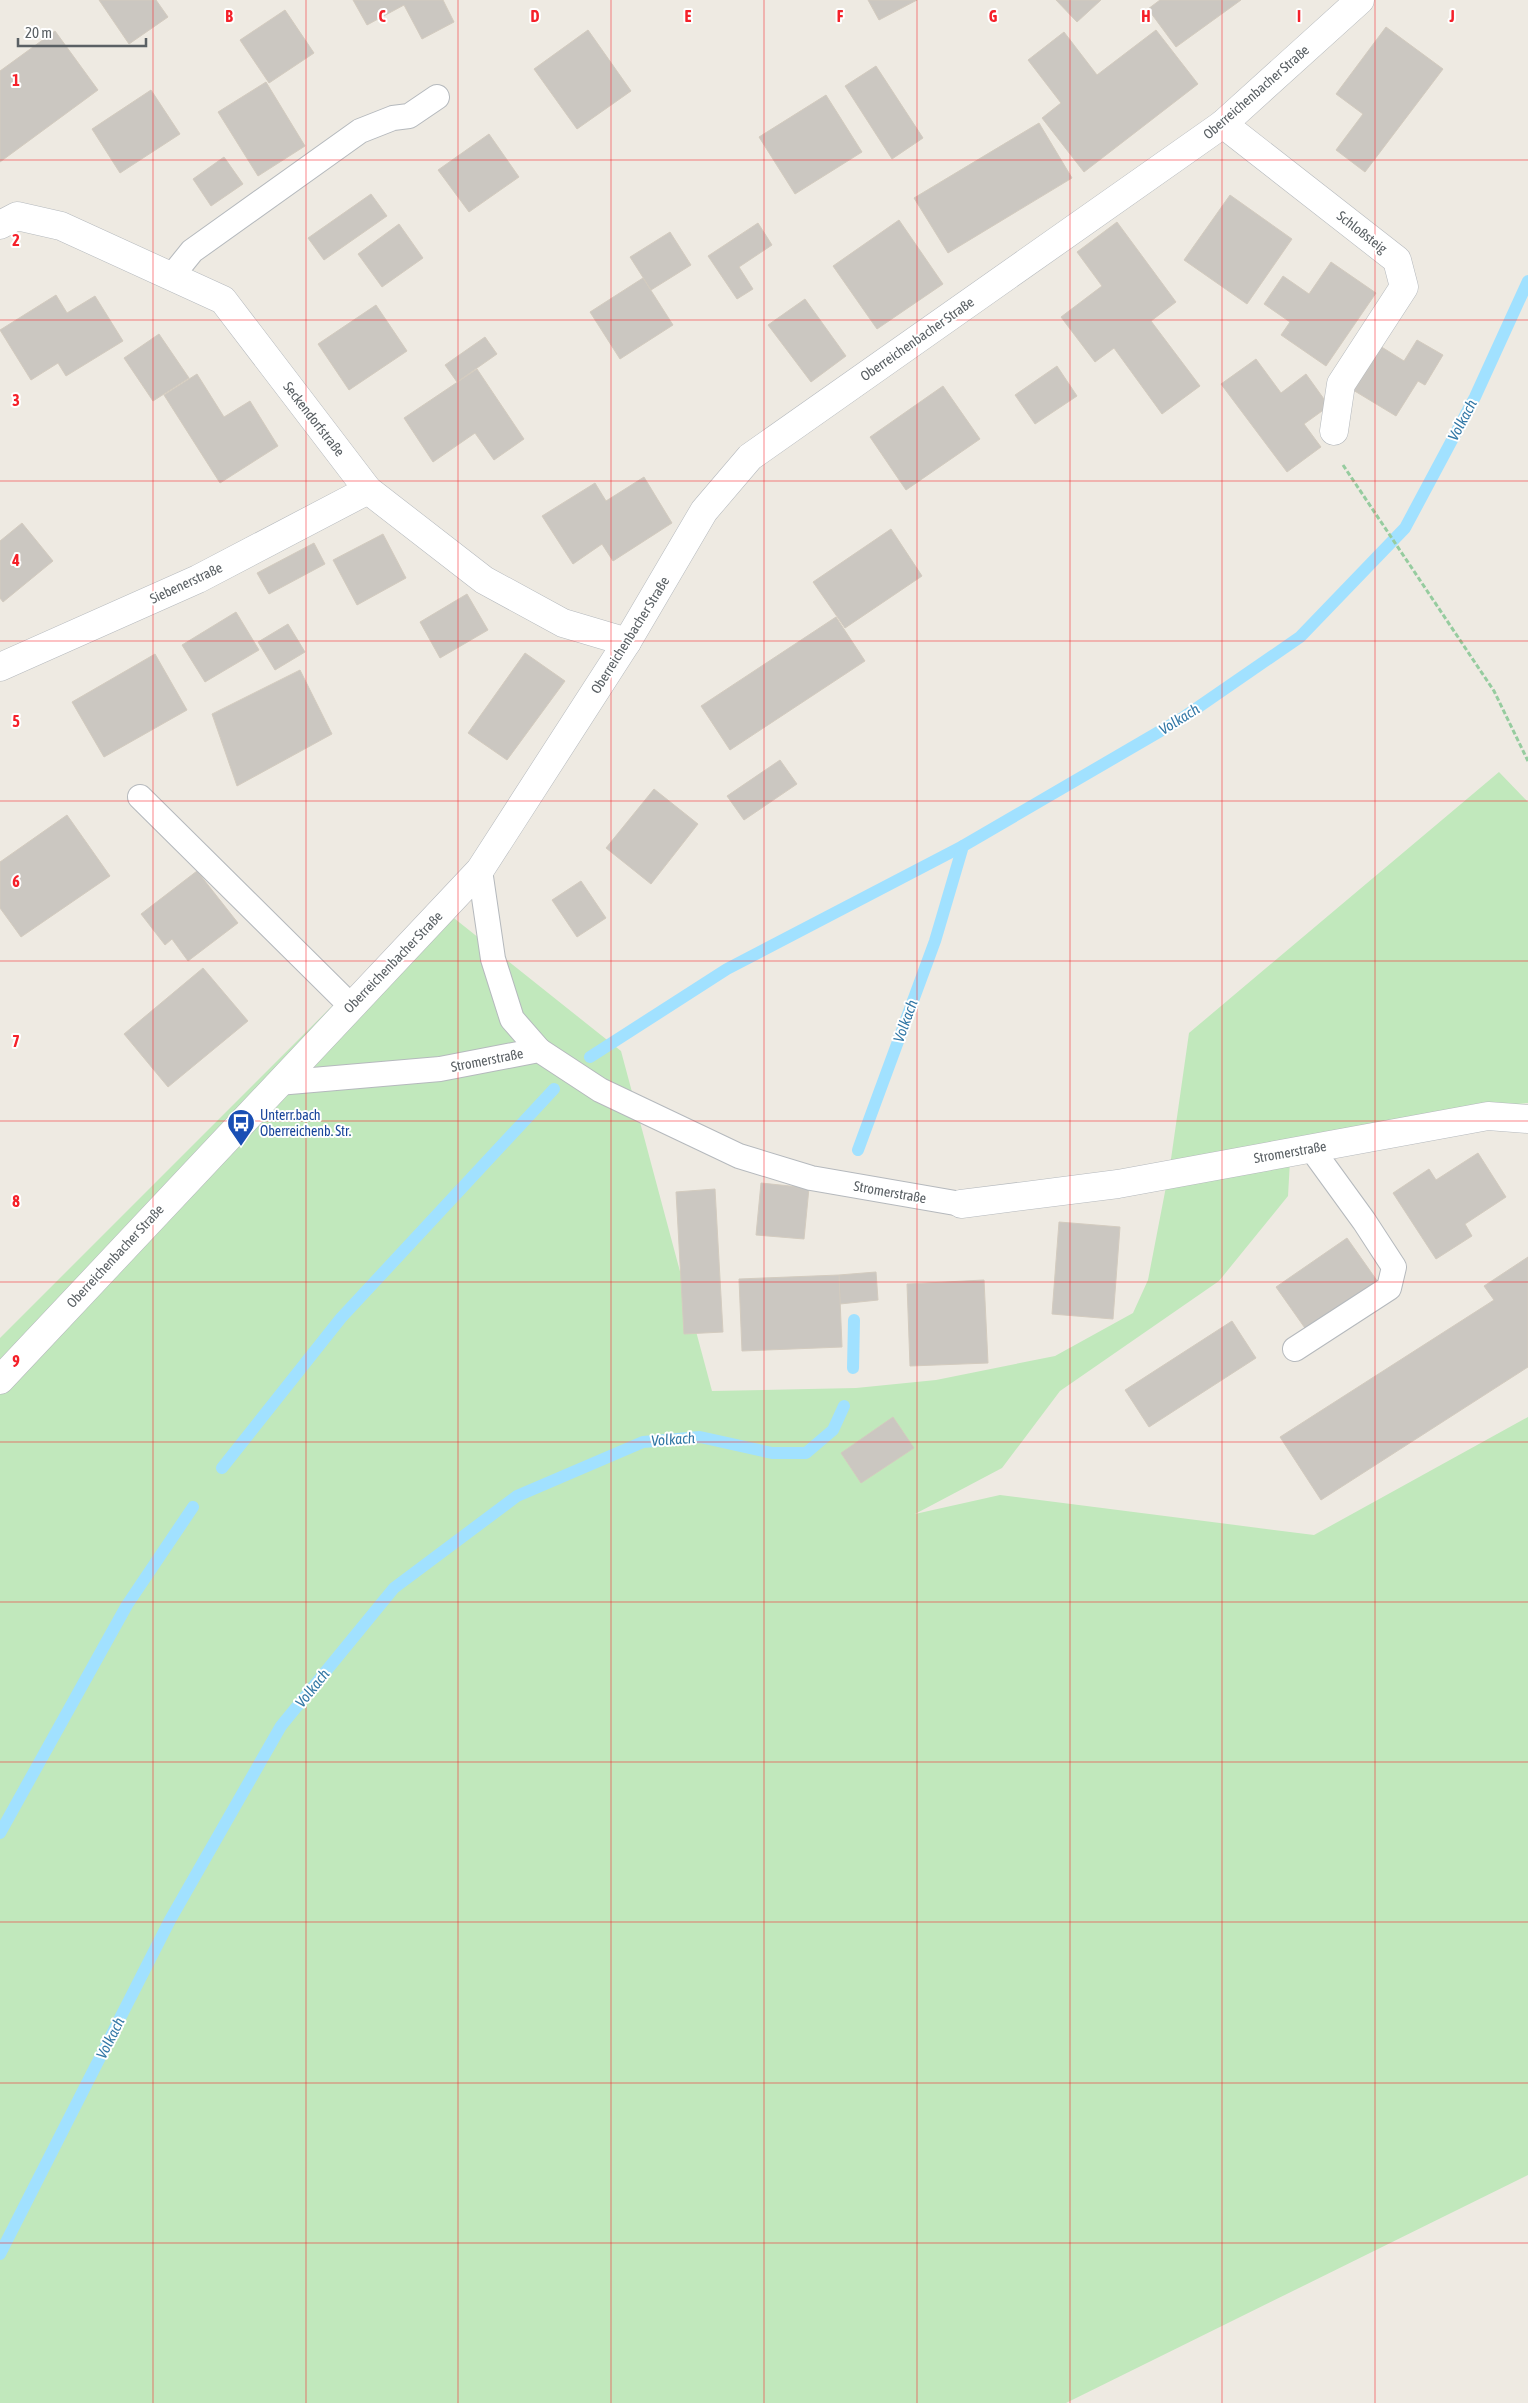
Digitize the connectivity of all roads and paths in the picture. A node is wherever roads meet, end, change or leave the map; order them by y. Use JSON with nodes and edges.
{"nodes":[{"id":1,"x":1360,"y":0,"type":"edge"},
{"id":2,"x":437,"y":97,"type":"dead end"},
{"id":3,"x":1223,"y":124,"type":"junction"},
{"id":4,"x":0,"y":226,"type":"edge"},
{"id":5,"x":171,"y":277,"type":"junction"},
{"id":6,"x":1334,"y":431,"type":"joint"},
{"id":7,"x":368,"y":490,"type":"junction"},
{"id":8,"x":627,"y":642,"type":"junction"},
{"id":9,"x":0,"y":667,"type":"edge"},
{"id":10,"x":1528,"y":761,"type":"edge"},
{"id":11,"x":140,"y":798,"type":"dead end"},
{"id":12,"x":480,"y":870,"type":"junction"},
{"id":13,"x":351,"y":1006,"type":"junction"},
{"id":14,"x":539,"y":1050,"type":"junction"},
{"id":15,"x":278,"y":1083,"type":"junction"},
{"id":16,"x":1528,"y":1118,"type":"edge"},
{"id":17,"x":1311,"y":1148,"type":"junction"},
{"id":18,"x":961,"y":1204,"type":"joint"},
{"id":19,"x":1295,"y":1349,"type":"dead end"},
{"id":20,"x":0,"y":1380,"type":"edge"}],
"edges":[{"from":1,"to":3,"type":"street","name":"Oberreichenbacher Straße"},
{"from":2,"to":5,"type":"lane"},
{"from":3,"to":6,"type":"street","name":"Schloßsteig"},
{"from":3,"to":8,"type":"street","name":"Oberreichenbacher Straße"},
{"from":4,"to":5,"type":"street","name":"Seckendorfstraße"},
{"from":5,"to":7,"type":"street","name":"Seckendorfstraße"},
{"from":6,"to":10,"type":"path"},
{"from":7,"to":8,"type":"street","name":"Seckendorfstraße"},
{"from":7,"to":9,"type":"street","name":"Siebenerstraße"},
{"from":8,"to":12,"type":"street","name":"Oberreichenbacher Straße"},
{"from":11,"to":13,"type":"lane"},
{"from":12,"to":13,"type":"street","name":"Oberreichenbacher Straße"},
{"from":12,"to":14,"type":"lane"},
{"from":13,"to":15,"type":"street","name":"Oberreichenbacher Straße"},
{"from":14,"to":15,"type":"lane","name":"Stromerstraße"},
{"from":14,"to":18,"type":"lane","name":"Stromerstraße"},
{"from":15,"to":20,"type":"street","name":"Oberreichenbacher Straße"},
{"from":16,"to":17,"type":"street","name":"Stromerstraße"},
{"from":17,"to":18,"type":"street","name":"Stromerstraße"},
{"from":17,"to":19,"type":"lane"}]}
